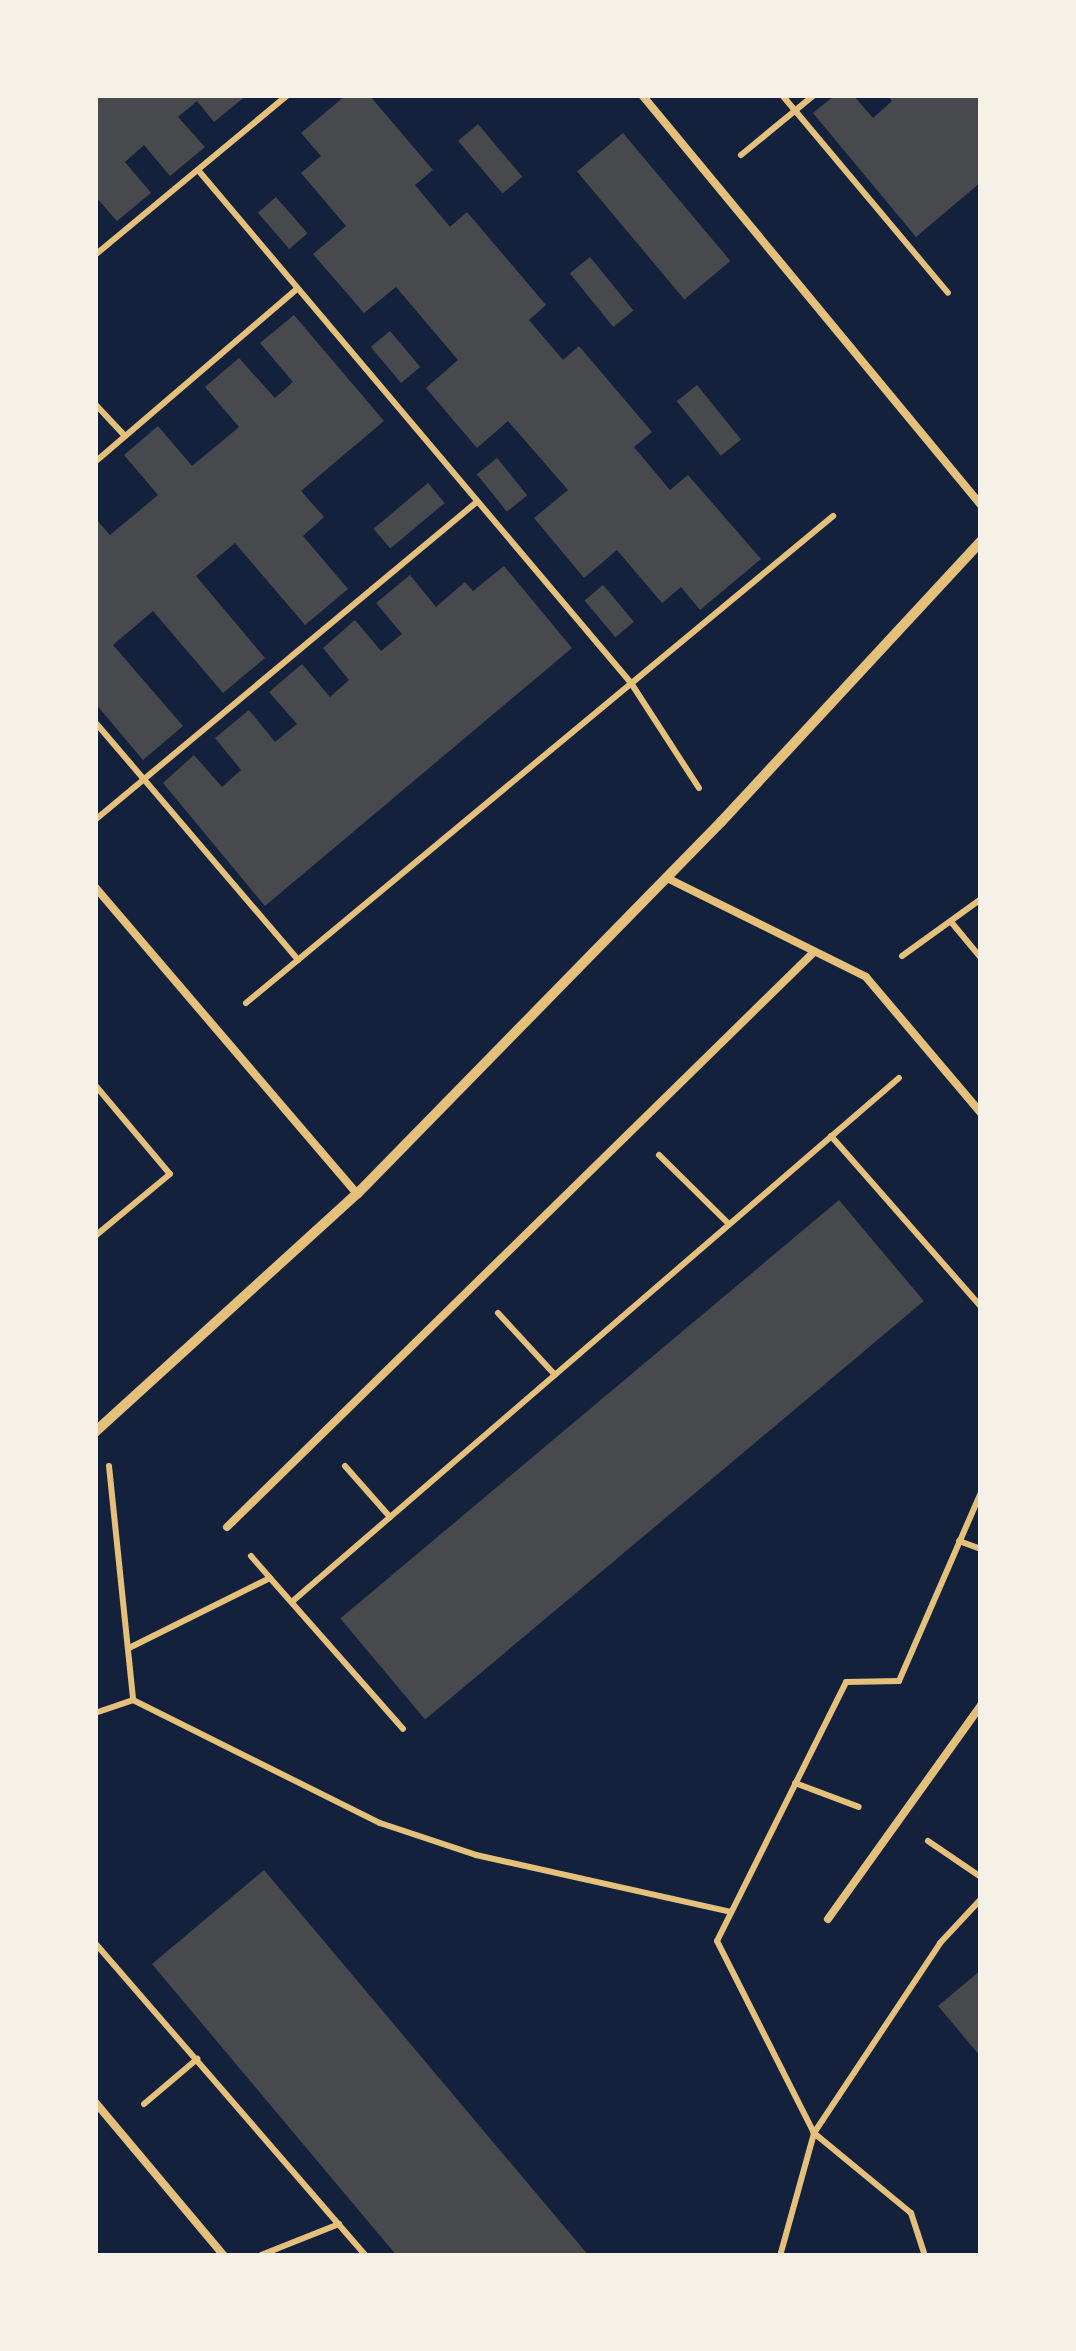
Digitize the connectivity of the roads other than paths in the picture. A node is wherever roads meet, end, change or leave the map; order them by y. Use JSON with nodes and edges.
{"nodes":[{"id":1,"x":642,"y":95,"type":"edge"},
{"id":2,"x":981,"y":505,"type":"edge"},
{"id":3,"x":981,"y":541,"type":"edge"},
{"id":4,"x":667,"y":878,"type":"junction"},
{"id":5,"x":95,"y":886,"type":"edge"},
{"id":6,"x":812,"y":953,"type":"junction"},
{"id":7,"x":981,"y":1113,"type":"edge"},
{"id":8,"x":357,"y":1194,"type":"junction"},
{"id":9,"x":95,"y":1432,"type":"edge"},
{"id":10,"x":227,"y":1526,"type":"dead end"},
{"id":11,"x":981,"y":1705,"type":"edge"},
{"id":12,"x":828,"y":1920,"type":"dead end"},
{"id":13,"x":95,"y":2102,"type":"edge"},
{"id":14,"x":224,"y":2256,"type":"edge"}],
"edges":[{"from":1,"to":2,"type":"lane"},
{"from":3,"to":4,"type":"street"},
{"from":4,"to":6,"type":"lane"},
{"from":4,"to":8,"type":"street"},
{"from":5,"to":8,"type":"lane"},
{"from":6,"to":7,"type":"lane"},
{"from":6,"to":10,"type":"lane"},
{"from":8,"to":9,"type":"street"},
{"from":11,"to":12,"type":"lane"},
{"from":13,"to":14,"type":"lane"}]}
